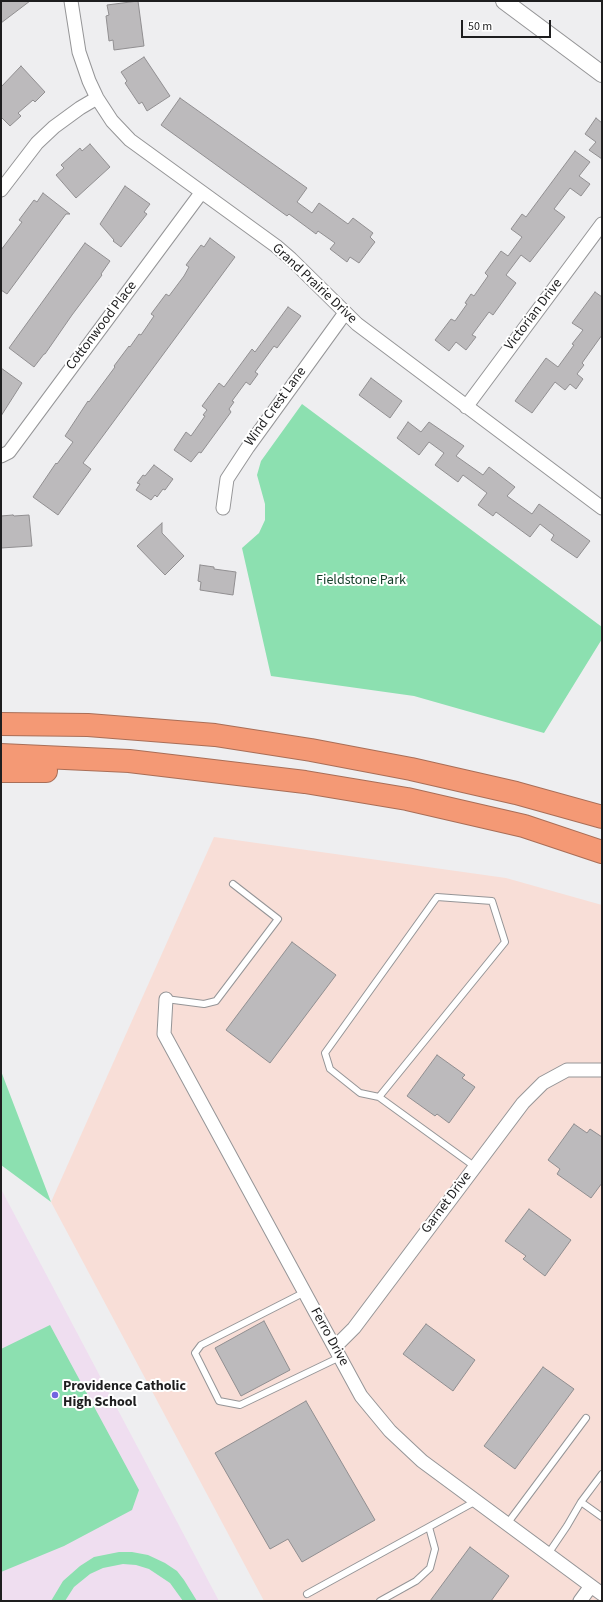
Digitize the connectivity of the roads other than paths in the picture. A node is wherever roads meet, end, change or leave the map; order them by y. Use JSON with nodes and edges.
{"nodes":[{"id":1,"x":71,"y":1,"type":"edge"},
{"id":2,"x":504,"y":1,"type":"edge"},
{"id":3,"x":602,"y":74,"type":"edge"},
{"id":4,"x":97,"y":98,"type":"junction"},
{"id":5,"x":1,"y":190,"type":"edge"},
{"id":6,"x":201,"y":193,"type":"junction"},
{"id":7,"x":602,"y":224,"type":"edge"},
{"id":8,"x":345,"y":313,"type":"junction"},
{"id":9,"x":466,"y":407,"type":"junction"},
{"id":10,"x":1,"y":456,"type":"edge"},
{"id":11,"x":222,"y":508,"type":"dead end"},
{"id":12,"x":602,"y":508,"type":"edge"},
{"id":13,"x":1,"y":724,"type":"edge"},
{"id":14,"x":1,"y":755,"type":"edge"},
{"id":15,"x":201,"y":770,"type":"junction"},
{"id":16,"x":1,"y":771,"type":"edge"},
{"id":17,"x":602,"y":817,"type":"edge"},
{"id":18,"x":602,"y":852,"type":"edge"},
{"id":19,"x":233,"y":884,"type":"dead end"},
{"id":20,"x":166,"y":999,"type":"joint"},
{"id":21,"x":602,"y":1070,"type":"edge"},
{"id":22,"x":378,"y":1097,"type":"junction"},
{"id":23,"x":474,"y":1166,"type":"junction"},
{"id":24,"x":305,"y":1292,"type":"junction"},
{"id":25,"x":337,"y":1352,"type":"junction"},
{"id":26,"x":586,"y":1418,"type":"dead end"},
{"id":27,"x":602,"y":1474,"type":"edge"},
{"id":28,"x":476,"y":1501,"type":"junction"},
{"id":29,"x":582,"y":1502,"type":"junction"},
{"id":30,"x":602,"y":1518,"type":"edge"},
{"id":31,"x":507,"y":1524,"type":"junction"},
{"id":32,"x":429,"y":1527,"type":"junction"},
{"id":33,"x":548,"y":1554,"type":"junction"},
{"id":34,"x":591,"y":1586,"type":"junction"},
{"id":35,"x":307,"y":1594,"type":"dead end"},
{"id":36,"x":602,"y":1594,"type":"edge"},
{"id":37,"x":380,"y":1601,"type":"edge"},
{"id":38,"x":580,"y":1601,"type":"edge"}],
"edges":[{"from":1,"to":4,"type":"street","name":"Grand Prairie Drive"},
{"from":2,"to":3,"type":"street"},
{"from":4,"to":5,"type":"street"},
{"from":4,"to":6,"type":"street","name":"Grand Prairie Drive"},
{"from":6,"to":8,"type":"street","name":"Grand Prairie Drive"},
{"from":6,"to":10,"type":"street","name":"Cottonwood Place"},
{"from":7,"to":9,"type":"street","name":"Victorian Drive"},
{"from":8,"to":9,"type":"street","name":"Grand Prairie Drive"},
{"from":8,"to":11,"type":"street","name":"Wind Crest Lane"},
{"from":9,"to":12,"type":"street","name":"Grand Prairie Drive"},
{"from":13,"to":17,"type":"highway"},
{"from":14,"to":15,"type":"highway"},
{"from":15,"to":16,"type":"highway"},
{"from":15,"to":18,"type":"highway"},
{"from":19,"to":20,"type":"lane"},
{"from":20,"to":24,"type":"street","name":"Ferro Drive"},
{"from":21,"to":23,"type":"street","name":"Garnet Drive"},
{"from":22,"to":22,"type":"lane"},
{"from":22,"to":23,"type":"lane"},
{"from":23,"to":25,"type":"street","name":"Garnet Drive"},
{"from":24,"to":25,"type":"street","name":"Ferro Drive"},
{"from":24,"to":25,"type":"lane"},
{"from":25,"to":28,"type":"street","name":"Ferro Drive"},
{"from":26,"to":31,"type":"lane"},
{"from":27,"to":29,"type":"lane"},
{"from":28,"to":31,"type":"street","name":"Ferro Drive"},
{"from":28,"to":32,"type":"lane"},
{"from":29,"to":30,"type":"lane"},
{"from":29,"to":33,"type":"lane"},
{"from":31,"to":33,"type":"street","name":"Ferro Drive"},
{"from":32,"to":35,"type":"lane"},
{"from":32,"to":37,"type":"lane"},
{"from":33,"to":34,"type":"street","name":"Ferro Drive"},
{"from":34,"to":36,"type":"street","name":"Ferro Drive"},
{"from":34,"to":38,"type":"street"}]}
